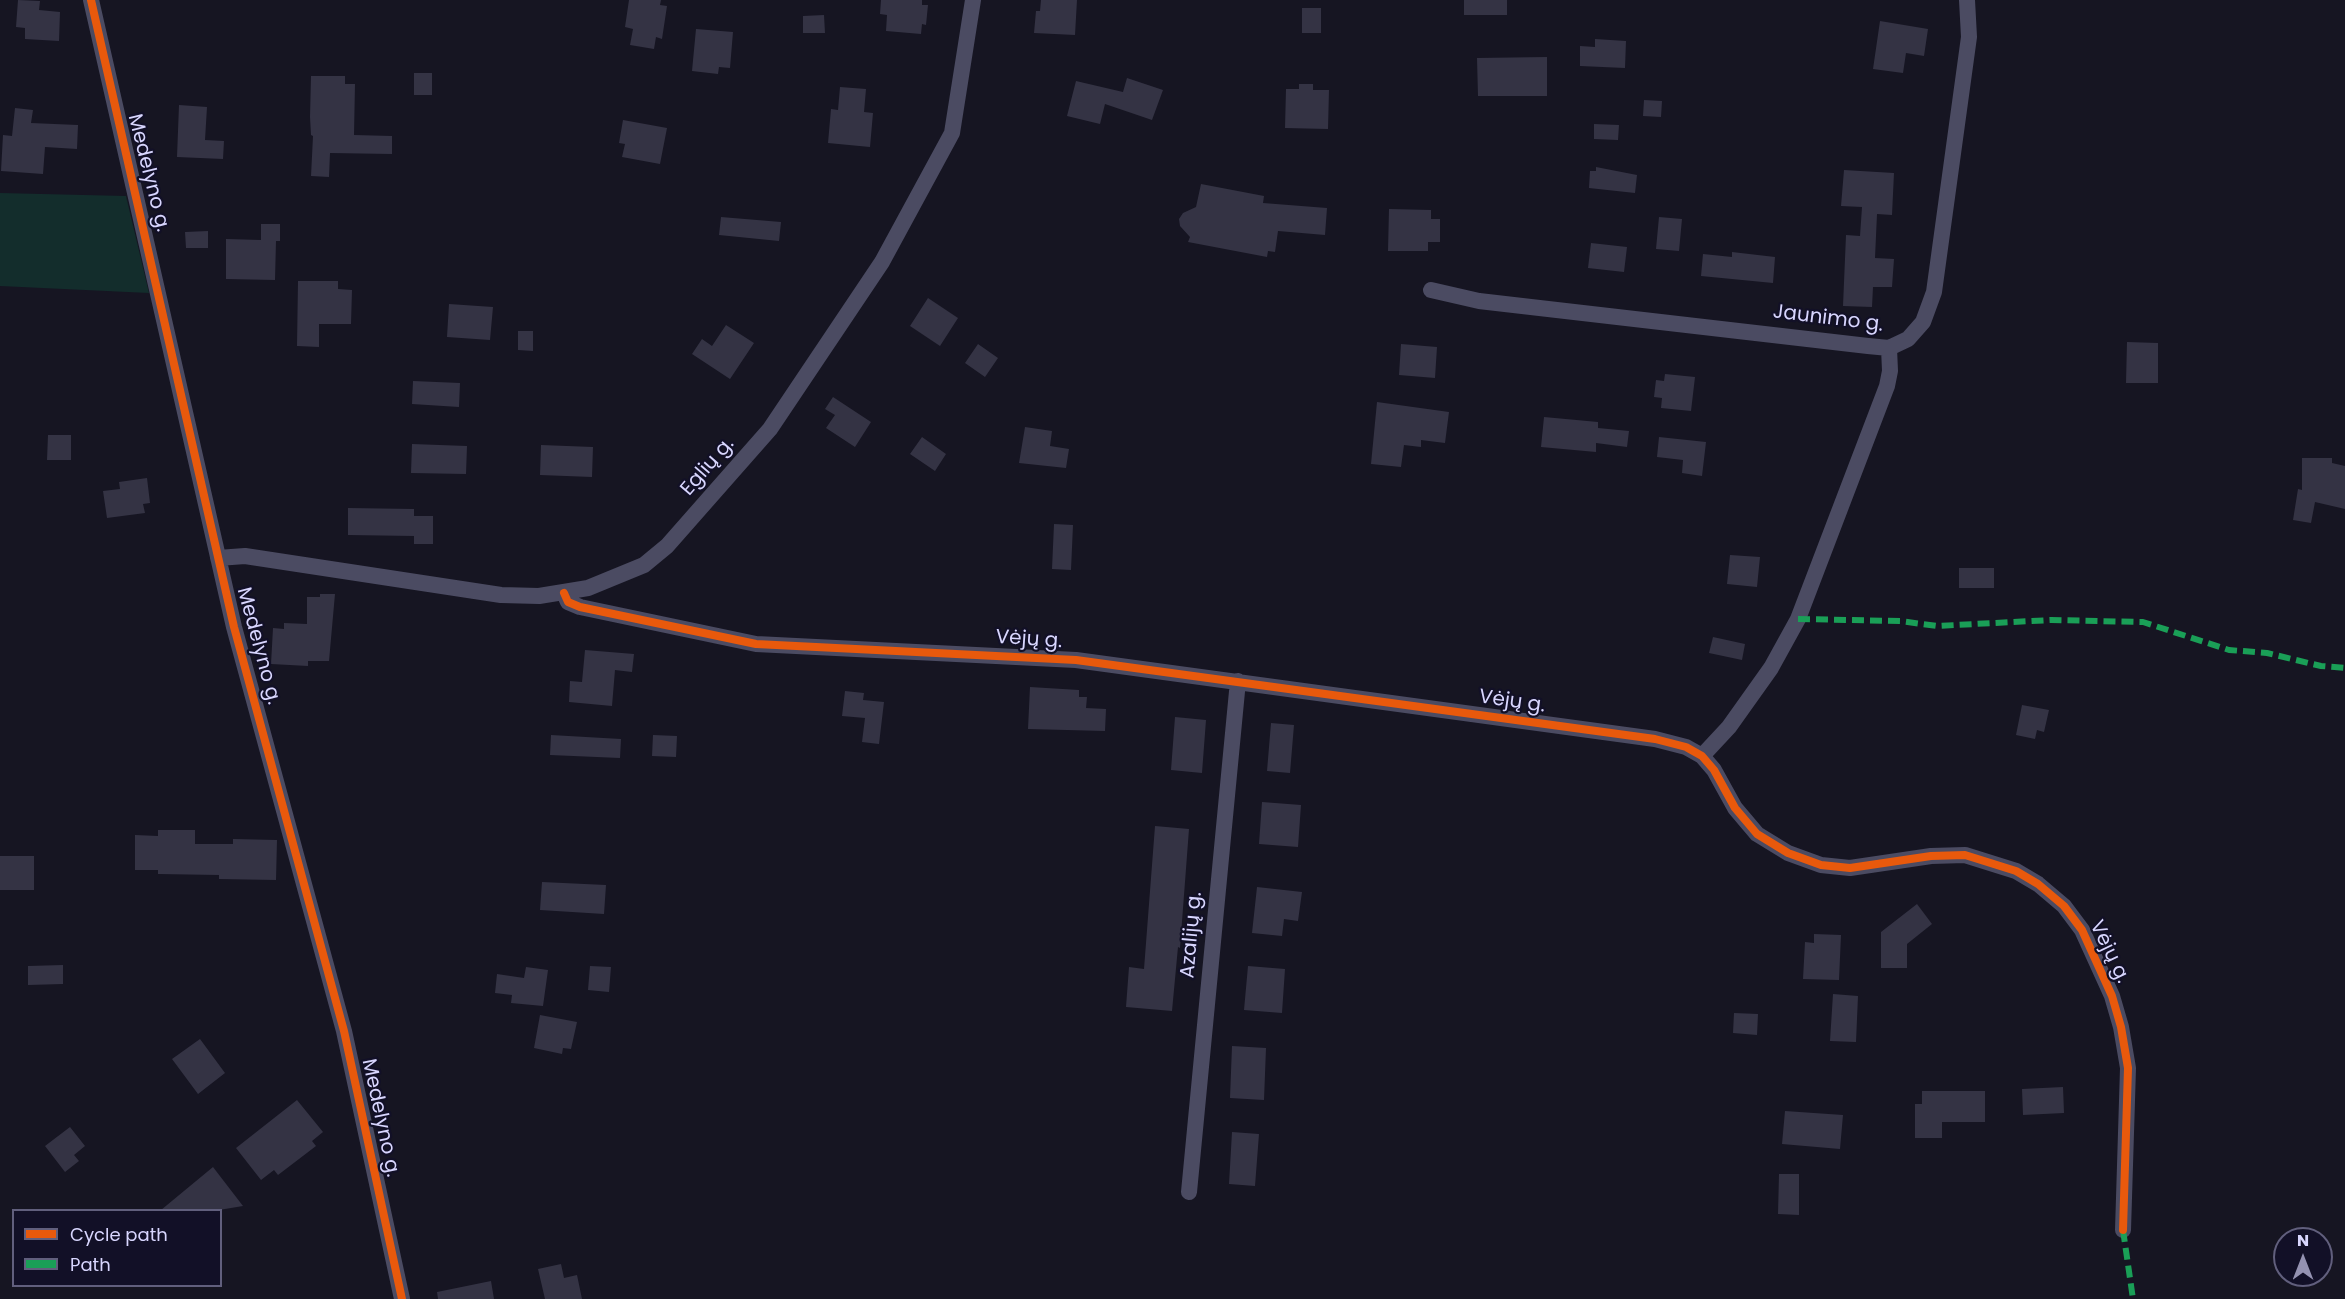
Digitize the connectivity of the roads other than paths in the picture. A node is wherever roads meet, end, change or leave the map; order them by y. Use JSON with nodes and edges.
{"nodes":[{"id":1,"x":91,"y":0,"type":"edge"},
{"id":2,"x":973,"y":0,"type":"edge"},
{"id":3,"x":1968,"y":0,"type":"edge"},
{"id":4,"x":1431,"y":290,"type":"dead end"},
{"id":5,"x":1889,"y":348,"type":"junction"},
{"id":6,"x":218,"y":558,"type":"junction"},
{"id":7,"x":564,"y":593,"type":"junction"},
{"id":8,"x":1238,"y":681,"type":"junction"},
{"id":9,"x":1702,"y":756,"type":"junction"},
{"id":10,"x":1189,"y":1192,"type":"dead end"},
{"id":11,"x":2123,"y":1230,"type":"dead end"},
{"id":12,"x":402,"y":1299,"type":"edge"}],
"edges":[{"from":1,"to":6,"type":"street","name":"Medelyno g."},
{"from":2,"to":7,"type":"street","name":"Eglių g."},
{"from":3,"to":5,"type":"street","name":"Jaunimo g."},
{"from":4,"to":5,"type":"street","name":"Jaunimo g."},
{"from":5,"to":9,"type":"street"},
{"from":6,"to":7,"type":"street","name":"Eglių g."},
{"from":6,"to":12,"type":"street","name":"Medelyno g."},
{"from":7,"to":8,"type":"street","name":"Vėjų g."},
{"from":8,"to":9,"type":"street","name":"Vėjų g."},
{"from":8,"to":10,"type":"street","name":"Azalijų g."},
{"from":9,"to":11,"type":"street","name":"Vėjų g."}]}
